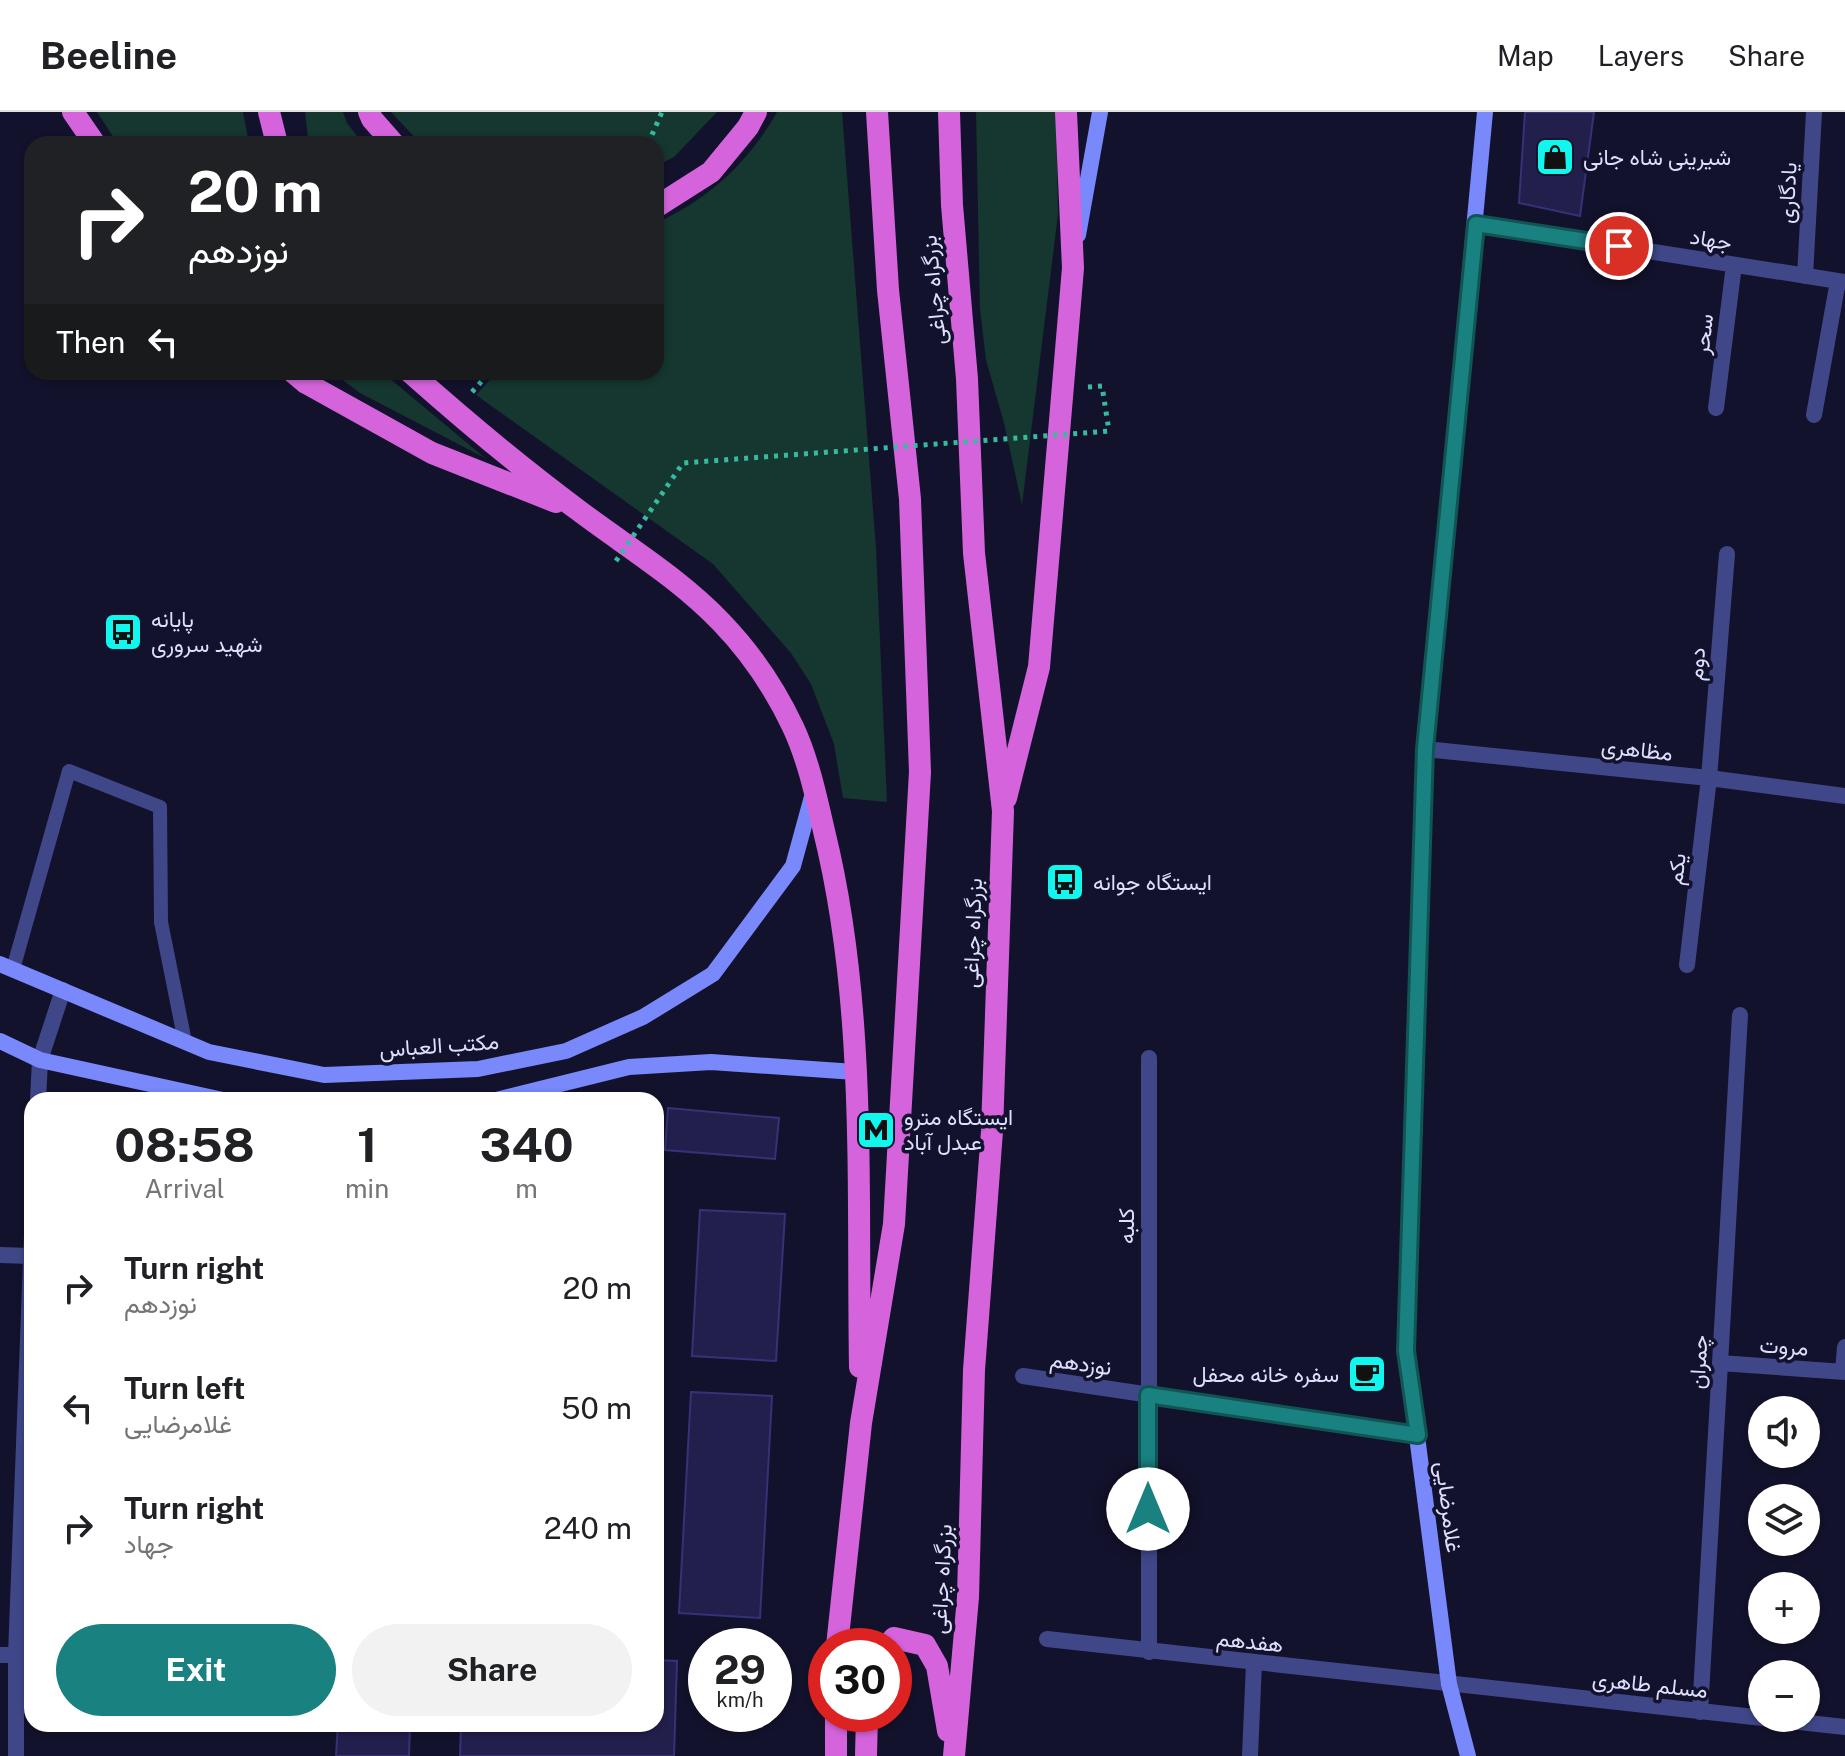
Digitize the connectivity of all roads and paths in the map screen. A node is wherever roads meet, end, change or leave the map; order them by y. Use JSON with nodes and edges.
{"nodes":[{"id":1,"x":73,"y":112,"type":"edge"},
{"id":2,"x":269,"y":112,"type":"edge"},
{"id":3,"x":369,"y":112,"type":"edge"},
{"id":4,"x":662,"y":112,"type":"edge"},
{"id":5,"x":756,"y":112,"type":"edge"},
{"id":6,"x":877,"y":112,"type":"edge"},
{"id":7,"x":949,"y":112,"type":"edge"},
{"id":8,"x":1066,"y":112,"type":"edge"},
{"id":9,"x":1100,"y":112,"type":"edge"},
{"id":10,"x":1485,"y":112,"type":"edge"},
{"id":11,"x":1814,"y":112,"type":"edge"},
{"id":12,"x":90,"y":136,"type":"edge"},
{"id":13,"x":275,"y":136,"type":"edge"},
{"id":14,"x":387,"y":136,"type":"edge"},
{"id":15,"x":652,"y":136,"type":"edge"},
{"id":16,"x":664,"y":202,"type":"edge"},
{"id":17,"x":1476,"y":224,"type":"junction"},
{"id":18,"x":1734,"y":265,"type":"junction"},
{"id":19,"x":1073,"y":268,"type":"junction"},
{"id":20,"x":1805,"y":276,"type":"junction"},
{"id":21,"x":1842,"y":282,"type":"edge"},
{"id":22,"x":302,"y":380,"type":"edge"},
{"id":23,"x":419,"y":380,"type":"edge"},
{"id":24,"x":1102,"y":386,"type":"dead end"},
{"id":25,"x":1716,"y":408,"type":"dead end"},
{"id":26,"x":1814,"y":415,"type":"dead end"},
{"id":27,"x":579,"y":511,"type":"junction"},
{"id":28,"x":1727,"y":554,"type":"dead end"},
{"id":29,"x":616,"y":561,"type":"dead end"},
{"id":30,"x":1425,"y":749,"type":"junction"},
{"id":31,"x":1709,"y":778,"type":"junction"},
{"id":32,"x":814,"y":788,"type":"junction"},
{"id":33,"x":1845,"y":796,"type":"edge"},
{"id":34,"x":1003,"y":811,"type":"junction"},
{"id":35,"x":1687,"y":965,"type":"dead end"},
{"id":36,"x":7,"y":967,"type":"edge"},
{"id":37,"x":63,"y":990,"type":"junction"},
{"id":38,"x":1740,"y":1015,"type":"dead end"},
{"id":39,"x":0,"y":1041,"type":"edge"},
{"id":40,"x":185,"y":1042,"type":"junction"},
{"id":41,"x":1149,"y":1058,"type":"dead end"},
{"id":42,"x":40,"y":1060,"type":"junction"},
{"id":43,"x":855,"y":1072,"type":"junction"},
{"id":44,"x":38,"y":1092,"type":"edge"},
{"id":45,"x":186,"y":1092,"type":"edge"},
{"id":46,"x":528,"y":1092,"type":"edge"},
{"id":47,"x":0,"y":1255,"type":"edge"},
{"id":48,"x":24,"y":1256,"type":"edge"},
{"id":49,"x":1845,"y":1347,"type":"edge"},
{"id":50,"x":1720,"y":1363,"type":"junction"},
{"id":51,"x":1844,"y":1372,"type":"edge"},
{"id":52,"x":1023,"y":1376,"type":"dead end"},
{"id":53,"x":24,"y":1377,"type":"edge"},
{"id":54,"x":1148,"y":1395,"type":"junction"},
{"id":55,"x":861,"y":1423,"type":"junction"},
{"id":56,"x":1418,"y":1435,"type":"junction"},
{"id":57,"x":839,"y":1628,"type":"edge"},
{"id":58,"x":1047,"y":1639,"type":"dead end"},
{"id":59,"x":912,"y":1642,"type":"edge"},
{"id":60,"x":1149,"y":1652,"type":"junction"},
{"id":61,"x":8,"y":1655,"type":"edge"},
{"id":62,"x":1254,"y":1663,"type":"junction"},
{"id":63,"x":1449,"y":1684,"type":"junction"},
{"id":64,"x":1700,"y":1712,"type":"junction"},
{"id":65,"x":1845,"y":1727,"type":"edge"},
{"id":66,"x":836,"y":1732,"type":"edge"},
{"id":67,"x":867,"y":1732,"type":"edge"},
{"id":68,"x":16,"y":1756,"type":"edge"},
{"id":69,"x":836,"y":1756,"type":"edge"},
{"id":70,"x":866,"y":1756,"type":"edge"},
{"id":71,"x":953,"y":1756,"type":"edge"},
{"id":72,"x":1250,"y":1756,"type":"edge"},
{"id":73,"x":1468,"y":1756,"type":"edge"}],
"edges":[{"from":1,"to":12,"type":"highway"},
{"from":2,"to":13,"type":"highway"},
{"from":3,"to":14,"type":"highway"},
{"from":4,"to":15,"type":"path"},
{"from":5,"to":16,"type":"highway"},
{"from":6,"to":55,"type":"highway","name":"بزرگراه چراغی"},
{"from":7,"to":34,"type":"highway","name":"بزرگراه چراغی"},
{"from":8,"to":19,"type":"highway"},
{"from":9,"to":19,"type":"main road"},
{"from":10,"to":17,"type":"main road","name":"غلامرضایی"},
{"from":11,"to":20,"type":"street","name":"یادگاری"},
{"from":17,"to":18,"type":"street","name":"جهاد"},
{"from":17,"to":30,"type":"main road","name":"غلامرضایی"},
{"from":18,"to":20,"type":"street","name":"جهاد"},
{"from":18,"to":25,"type":"street","name":"سحر"},
{"from":19,"to":34,"type":"highway"},
{"from":20,"to":21,"type":"street","name":"جهاد"},
{"from":21,"to":26,"type":"street"},
{"from":22,"to":27,"type":"highway"},
{"from":23,"to":27,"type":"highway"},
{"from":24,"to":29,"type":"path","bridge":true},
{"from":27,"to":32,"type":"highway"},
{"from":28,"to":31,"type":"street","name":"دوم"},
{"from":30,"to":31,"type":"street","name":"مظاهری"},
{"from":30,"to":56,"type":"main road","name":"غلامرضایی"},
{"from":31,"to":33,"type":"street","name":"مظاهری"},
{"from":31,"to":35,"type":"street","name":"یکم"},
{"from":32,"to":40,"type":"main road","name":"مکتب العباس"},
{"from":32,"to":43,"type":"highway"},
{"from":34,"to":71,"type":"highway","name":"بزرگراه چراغی"},
{"from":36,"to":37,"type":"main road","name":"مکتب العباس"},
{"from":36,"to":40,"type":"lane"},
{"from":37,"to":40,"type":"main road","name":"مکتب العباس"},
{"from":37,"to":42,"type":"street"},
{"from":38,"to":50,"type":"street","name":"چمران"},
{"from":39,"to":42,"type":"main road"},
{"from":41,"to":54,"type":"street","name":"کلبه"},
{"from":42,"to":44,"type":"street"},
{"from":42,"to":45,"type":"main road"},
{"from":43,"to":46,"type":"main road"},
{"from":43,"to":55,"type":"highway"},
{"from":47,"to":48,"type":"street"},
{"from":49,"to":51,"type":"street"},
{"from":50,"to":51,"type":"street","name":"مروت"},
{"from":50,"to":64,"type":"street","name":"چمران"},
{"from":52,"to":54,"type":"street","name":"نوزدهم"},
{"from":53,"to":61,"type":"street"},
{"from":54,"to":56,"type":"street","name":"نوزدهم"},
{"from":54,"to":60,"type":"street","name":"کلبه"},
{"from":55,"to":57,"type":"highway","name":"بزرگراه چراغی"},
{"from":56,"to":63,"type":"main road","name":"غلامرضایی"},
{"from":58,"to":60,"type":"street","name":"هفدهم"},
{"from":59,"to":71,"type":"highway"},
{"from":60,"to":62,"type":"street","name":"هفدهم"},
{"from":61,"to":68,"type":"street"},
{"from":62,"to":63,"type":"street","name":"هفدهم"},
{"from":62,"to":72,"type":"street"},
{"from":63,"to":64,"type":"street","name":"مسلم طاهری"},
{"from":63,"to":73,"type":"main road","name":"غلامرضایی"},
{"from":64,"to":65,"type":"street","name":"مسلم طاهری"},
{"from":66,"to":69,"type":"highway"},
{"from":67,"to":70,"type":"highway"}]}
